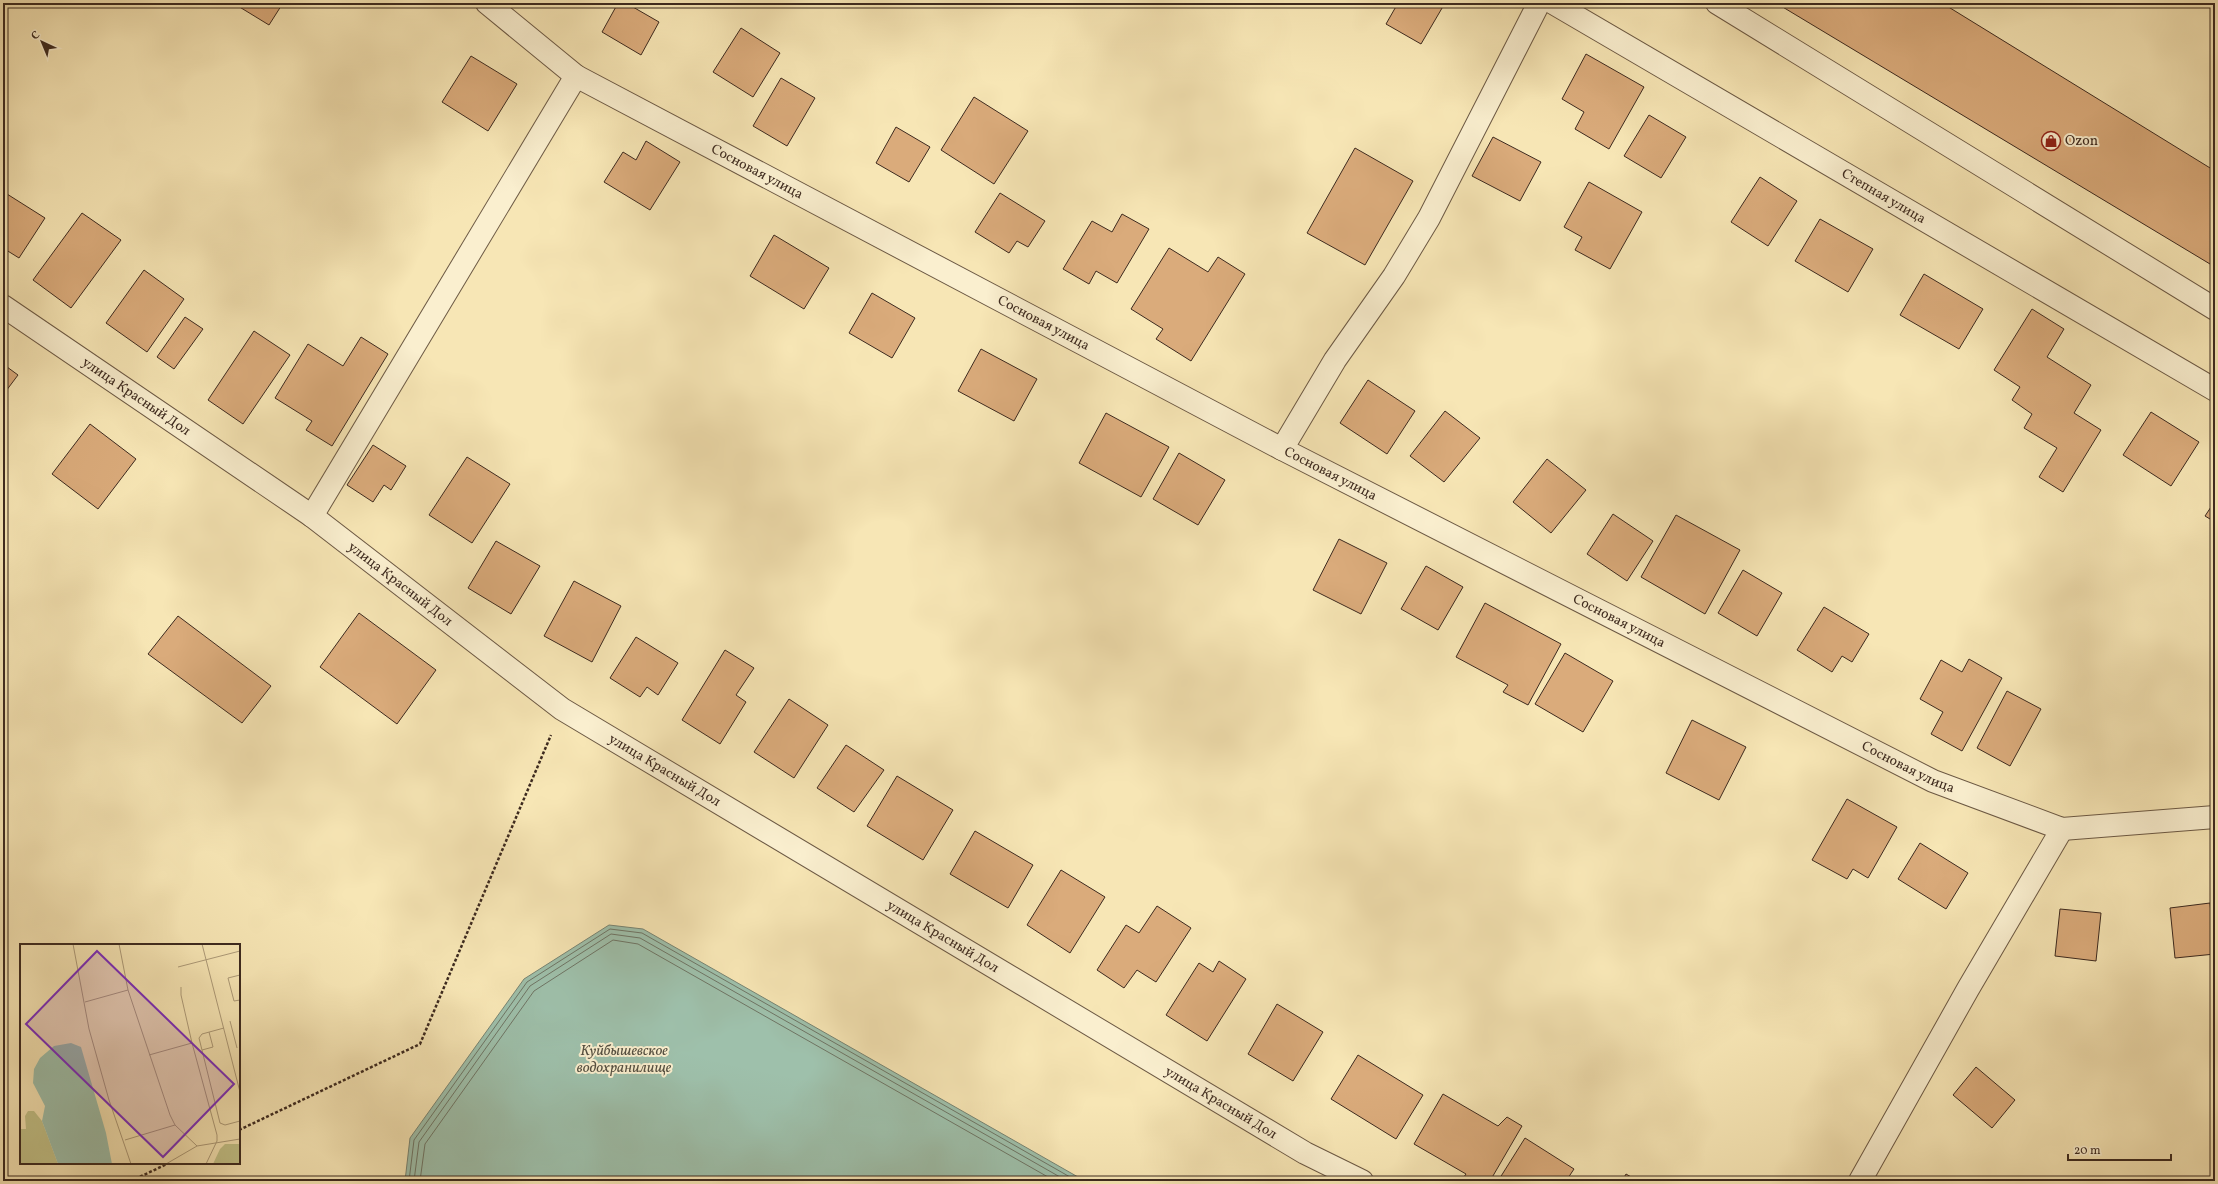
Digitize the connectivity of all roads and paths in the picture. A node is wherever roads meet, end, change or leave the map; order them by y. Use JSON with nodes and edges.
{"nodes":[{"id":1,"x":487,"y":3,"type":"edge"},
{"id":2,"x":1539,"y":3,"type":"edge"},
{"id":3,"x":1552,"y":3,"type":"edge"},
{"id":4,"x":1717,"y":3,"type":"edge"},
{"id":5,"x":576,"y":76,"type":"junction"},
{"id":6,"x":3,"y":306,"type":"edge"},
{"id":7,"x":2215,"y":309,"type":"edge"},
{"id":8,"x":2215,"y":390,"type":"edge"},
{"id":9,"x":1282,"y":449,"type":"junction"},
{"id":10,"x":312,"y":516,"type":"junction"},
{"id":11,"x":562,"y":709,"type":"junction"},
{"id":12,"x":2215,"y":817,"type":"edge"},
{"id":13,"x":2062,"y":829,"type":"junction"},
{"id":14,"x":240,"y":1130,"type":"edge"},
{"id":15,"x":167,"y":1164,"type":"edge"},
{"id":16,"x":131,"y":1181,"type":"edge"},
{"id":17,"x":1362,"y":1181,"type":"edge"},
{"id":18,"x":1860,"y":1181,"type":"edge"}],
"edges":[{"from":1,"to":5,"type":"street","name":"Сосновая улица"},
{"from":2,"to":9,"type":"street"},
{"from":3,"to":8,"type":"street","name":"Степная улица"},
{"from":4,"to":7,"type":"street"},
{"from":5,"to":9,"type":"street","name":"Сосновая улица"},
{"from":5,"to":10,"type":"street"},
{"from":6,"to":10,"type":"street","name":"улица Красный Дол"},
{"from":9,"to":13,"type":"street","name":"Сосновая улица"},
{"from":10,"to":11,"type":"street","name":"улица Красный Дол"},
{"from":11,"to":14,"type":"path"},
{"from":11,"to":17,"type":"street","name":"улица Красный Дол"},
{"from":12,"to":13,"type":"street","name":"Сосновая улица"},
{"from":13,"to":18,"type":"street"},
{"from":15,"to":16,"type":"path"}]}
